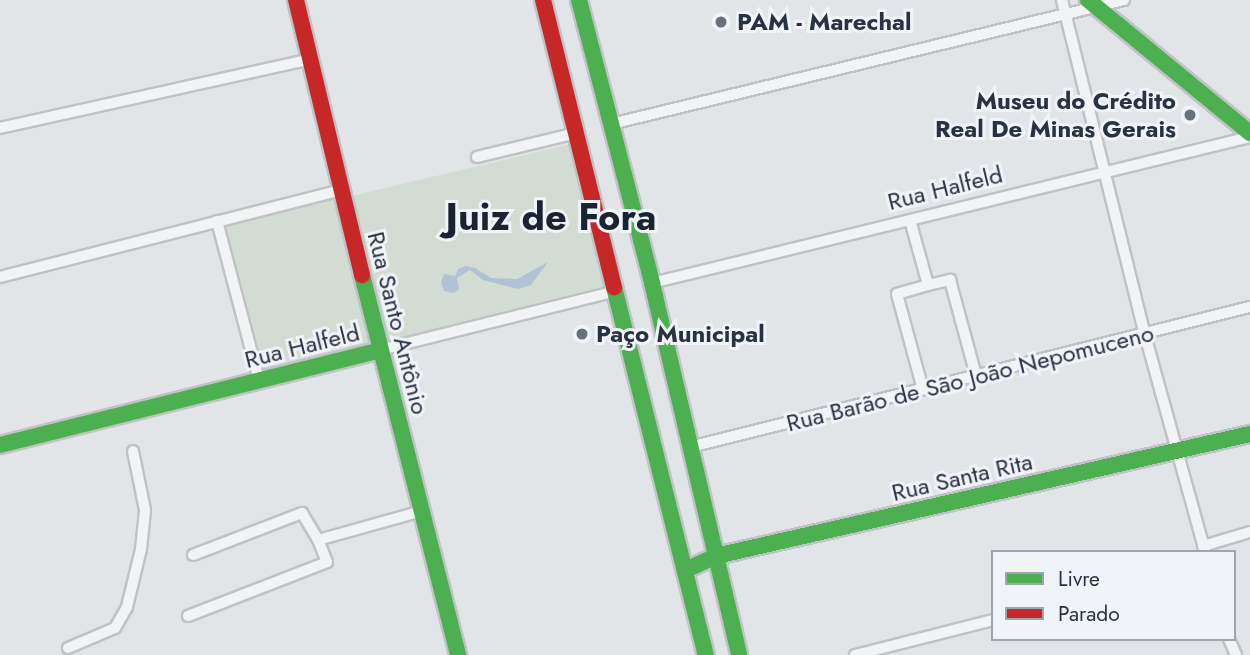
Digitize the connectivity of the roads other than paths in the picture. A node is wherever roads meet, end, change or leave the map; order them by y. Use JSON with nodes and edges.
{"nodes":[{"id":1,"x":296,"y":0,"type":"edge"},
{"id":2,"x":543,"y":0,"type":"edge"},
{"id":3,"x":579,"y":0,"type":"edge"},
{"id":4,"x":1062,"y":0,"type":"edge"},
{"id":5,"x":1124,"y":0,"type":"edge"},
{"id":6,"x":1093,"y":3,"type":"edge"},
{"id":7,"x":1065,"y":13,"type":"junction"},
{"id":8,"x":310,"y":59,"type":"junction"},
{"id":9,"x":611,"y":124,"type":"junction"},
{"id":10,"x":0,"y":128,"type":"edge"},
{"id":11,"x":576,"y":133,"type":"junction"},
{"id":12,"x":1250,"y":135,"type":"edge"},
{"id":13,"x":477,"y":157,"type":"dead end"},
{"id":14,"x":1105,"y":172,"type":"junction"},
{"id":15,"x":342,"y":190,"type":"junction"},
{"id":16,"x":910,"y":220,"type":"junction"},
{"id":17,"x":217,"y":221,"type":"junction"},
{"id":18,"x":0,"y":277,"type":"edge"},
{"id":19,"x":652,"y":283,"type":"junction"},
{"id":20,"x":928,"y":285,"type":"junction"},
{"id":21,"x":616,"y":292,"type":"junction"},
{"id":22,"x":1250,"y":307,"type":"edge"},
{"id":23,"x":1145,"y":335,"type":"junction"},
{"id":24,"x":380,"y":350,"type":"junction"},
{"id":25,"x":976,"y":376,"type":"junction"},
{"id":26,"x":259,"y":380,"type":"junction"},
{"id":27,"x":923,"y":390,"type":"junction"},
{"id":28,"x":1250,"y":434,"type":"edge"},
{"id":29,"x":0,"y":445,"type":"edge"},
{"id":30,"x":690,"y":447,"type":"junction"},
{"id":31,"x":1177,"y":451,"type":"junction"},
{"id":32,"x":133,"y":452,"type":"dead end"},
{"id":33,"x":422,"y":511,"type":"junction"},
{"id":34,"x":1250,"y":532,"type":"edge"},
{"id":35,"x":317,"y":540,"type":"junction"},
{"id":36,"x":1204,"y":549,"type":"edge"},
{"id":37,"x":193,"y":555,"type":"dead end"},
{"id":38,"x":716,"y":556,"type":"junction"},
{"id":39,"x":686,"y":570,"type":"junction"},
{"id":40,"x":188,"y":616,"type":"dead end"},
{"id":41,"x":991,"y":621,"type":"edge"},
{"id":42,"x":68,"y":648,"type":"dead end"},
{"id":43,"x":458,"y":655,"type":"edge"},
{"id":44,"x":706,"y":655,"type":"edge"},
{"id":45,"x":739,"y":655,"type":"edge"},
{"id":46,"x":855,"y":655,"type":"edge"}],
"edges":[{"from":1,"to":8,"type":"street","name":"Rua Santo Antônio"},
{"from":2,"to":11,"type":"street"},
{"from":3,"to":9,"type":"street"},
{"from":4,"to":7,"type":"street"},
{"from":5,"to":6,"type":"street"},
{"from":6,"to":7,"type":"street"},
{"from":6,"to":12,"type":"street"},
{"from":7,"to":9,"type":"street"},
{"from":7,"to":14,"type":"street"},
{"from":8,"to":10,"type":"street"},
{"from":8,"to":15,"type":"street","name":"Rua Santo Antônio"},
{"from":9,"to":19,"type":"street"},
{"from":11,"to":13,"type":"street"},
{"from":11,"to":21,"type":"street"},
{"from":12,"to":14,"type":"street","name":"Rua Halfeld"},
{"from":14,"to":16,"type":"street","name":"Rua Halfeld"},
{"from":14,"to":23,"type":"street"},
{"from":15,"to":17,"type":"street"},
{"from":15,"to":24,"type":"street","name":"Rua Santo Antônio"},
{"from":16,"to":19,"type":"street","name":"Rua Halfeld"},
{"from":16,"to":20,"type":"street"},
{"from":17,"to":18,"type":"street"},
{"from":17,"to":26,"type":"street"},
{"from":19,"to":30,"type":"street"},
{"from":20,"to":25,"type":"street"},
{"from":20,"to":27,"type":"street"},
{"from":21,"to":24,"type":"street","name":"Rua Halfeld"},
{"from":21,"to":39,"type":"street"},
{"from":22,"to":23,"type":"street","name":"Rua Barão de São João Nepomuceno"},
{"from":23,"to":25,"type":"street","name":"Rua Barão de São João Nepomuceno"},
{"from":23,"to":31,"type":"street"},
{"from":24,"to":26,"type":"street","name":"Rua Halfeld"},
{"from":24,"to":33,"type":"street","name":"Rua Santo Antônio"},
{"from":25,"to":27,"type":"street","name":"Rua Barão de São João Nepomuceno"},
{"from":26,"to":29,"type":"street","name":"Rua Halfeld"},
{"from":27,"to":30,"type":"street","name":"Rua Barão de São João Nepomuceno"},
{"from":28,"to":31,"type":"street","name":"Rua Santa Rita"},
{"from":30,"to":38,"type":"street"},
{"from":31,"to":36,"type":"street"},
{"from":31,"to":38,"type":"street","name":"Rua Santa Rita"},
{"from":32,"to":42,"type":"street"},
{"from":33,"to":35,"type":"street"},
{"from":33,"to":43,"type":"street","name":"Rua Santo Antônio"},
{"from":34,"to":36,"type":"street"},
{"from":35,"to":37,"type":"street"},
{"from":35,"to":40,"type":"street"},
{"from":38,"to":39,"type":"street","name":"Rua Santa Rita"},
{"from":38,"to":45,"type":"street"},
{"from":39,"to":44,"type":"street"},
{"from":41,"to":46,"type":"street"}]}
